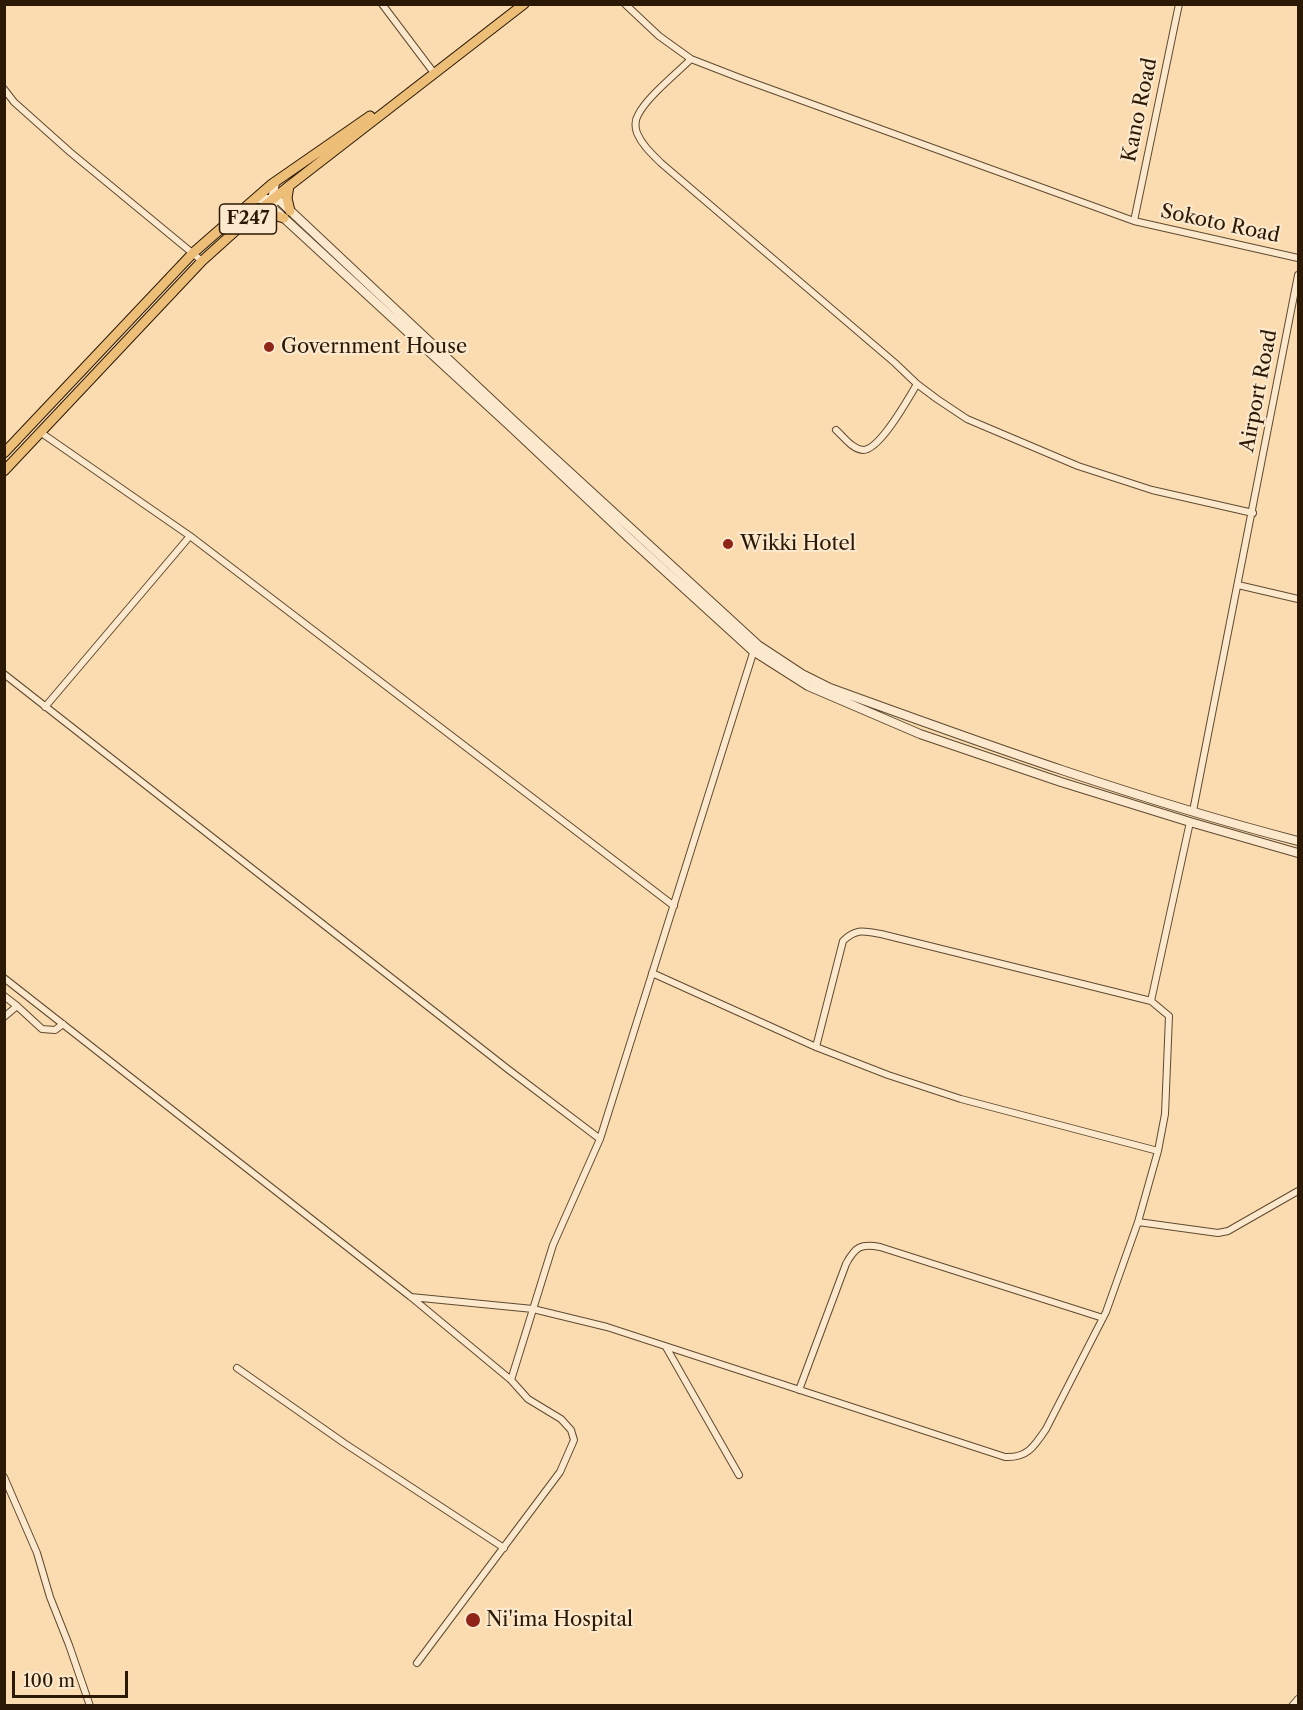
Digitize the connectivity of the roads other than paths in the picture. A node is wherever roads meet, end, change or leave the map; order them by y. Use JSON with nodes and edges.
{"nodes":[{"id":1,"x":382,"y":4,"type":"edge"},
{"id":2,"x":515,"y":4,"type":"edge"},
{"id":3,"x":525,"y":4,"type":"edge"},
{"id":4,"x":625,"y":4,"type":"edge"},
{"id":5,"x":1179,"y":4,"type":"edge"},
{"id":6,"x":690,"y":59,"type":"junction"},
{"id":7,"x":434,"y":73,"type":"junction"},
{"id":8,"x":4,"y":89,"type":"edge"},
{"id":9,"x":275,"y":182,"type":"junction"},
{"id":10,"x":289,"y":186,"type":"junction"},
{"id":11,"x":255,"y":199,"type":"junction"},
{"id":12,"x":272,"y":199,"type":"junction"},
{"id":13,"x":287,"y":214,"type":"junction"},
{"id":14,"x":252,"y":216,"type":"junction"},
{"id":15,"x":1134,"y":221,"type":"junction"},
{"id":16,"x":193,"y":253,"type":"junction"},
{"id":17,"x":1299,"y":258,"type":"edge"},
{"id":18,"x":202,"y":261,"type":"junction"},
{"id":19,"x":1299,"y":275,"type":"edge"},
{"id":20,"x":917,"y":384,"type":"junction"},
{"id":21,"x":836,"y":430,"type":"dead end"},
{"id":22,"x":40,"y":432,"type":"junction"},
{"id":23,"x":4,"y":453,"type":"edge"},
{"id":24,"x":4,"y":471,"type":"edge"},
{"id":25,"x":1253,"y":513,"type":"junction"},
{"id":26,"x":190,"y":536,"type":"junction"},
{"id":27,"x":1238,"y":585,"type":"junction"},
{"id":28,"x":1299,"y":599,"type":"edge"},
{"id":29,"x":756,"y":648,"type":"junction"},
{"id":30,"x":4,"y":674,"type":"edge"},
{"id":31,"x":45,"y":706,"type":"junction"},
{"id":32,"x":1193,"y":811,"type":"junction"},
{"id":33,"x":1190,"y":822,"type":"junction"},
{"id":34,"x":1299,"y":841,"type":"edge"},
{"id":35,"x":1299,"y":854,"type":"edge"},
{"id":36,"x":674,"y":906,"type":"junction"},
{"id":37,"x":652,"y":973,"type":"junction"},
{"id":38,"x":4,"y":978,"type":"edge"},
{"id":39,"x":4,"y":996,"type":"edge"},
{"id":40,"x":1151,"y":1001,"type":"junction"},
{"id":41,"x":17,"y":1006,"type":"junction"},
{"id":42,"x":4,"y":1017,"type":"edge"},
{"id":43,"x":63,"y":1023,"type":"junction"},
{"id":44,"x":816,"y":1047,"type":"junction"},
{"id":45,"x":600,"y":1138,"type":"junction"},
{"id":46,"x":1158,"y":1151,"type":"junction"},
{"id":47,"x":1299,"y":1191,"type":"edge"},
{"id":48,"x":1137,"y":1222,"type":"junction"},
{"id":49,"x":411,"y":1297,"type":"junction"},
{"id":50,"x":533,"y":1309,"type":"junction"},
{"id":51,"x":1103,"y":1318,"type":"junction"},
{"id":52,"x":666,"y":1346,"type":"junction"},
{"id":53,"x":237,"y":1368,"type":"dead end"},
{"id":54,"x":511,"y":1380,"type":"junction"},
{"id":55,"x":800,"y":1390,"type":"junction"},
{"id":56,"x":740,"y":1474,"type":"dead end"},
{"id":57,"x":4,"y":1477,"type":"edge"},
{"id":58,"x":504,"y":1548,"type":"junction"},
{"id":59,"x":417,"y":1663,"type":"dead end"},
{"id":60,"x":1299,"y":1699,"type":"edge"},
{"id":61,"x":90,"y":1706,"type":"edge"},
{"id":62,"x":1292,"y":1706,"type":"edge"}],
"edges":[{"from":1,"to":7,"type":"street"},
{"from":2,"to":7,"type":"main road","number":"F247"},
{"from":3,"to":10,"type":"main road","number":"F247"},
{"from":4,"to":6,"type":"street","name":"Sokoto Road"},
{"from":5,"to":15,"type":"street","name":"Kano Road"},
{"from":6,"to":15,"type":"street","name":"Sokoto Road"},
{"from":6,"to":20,"type":"street"},
{"from":7,"to":9,"type":"main road","number":"F247"},
{"from":8,"to":16,"type":"street"},
{"from":9,"to":11,"type":"main road","number":"F247"},
{"from":9,"to":12,"type":"street"},
{"from":10,"to":12,"type":"main road","number":"F247"},
{"from":10,"to":13,"type":"main road"},
{"from":11,"to":12,"type":"street"},
{"from":11,"to":16,"type":"main road","number":"F247"},
{"from":12,"to":13,"type":"street"},
{"from":12,"to":14,"type":"main road","number":"F247"},
{"from":13,"to":14,"type":"main road"},
{"from":13,"to":29,"type":"street"},
{"from":14,"to":18,"type":"main road","number":"F247"},
{"from":15,"to":17,"type":"street","name":"Sokoto Road"},
{"from":16,"to":18,"type":"street"},
{"from":16,"to":23,"type":"main road","number":"F247"},
{"from":18,"to":22,"type":"main road","number":"F247"},
{"from":19,"to":25,"type":"street","name":"Airport Road"},
{"from":20,"to":21,"type":"street"},
{"from":20,"to":25,"type":"street"},
{"from":22,"to":24,"type":"main road","number":"F247"},
{"from":22,"to":26,"type":"street"},
{"from":25,"to":27,"type":"street","name":"Airport Road"},
{"from":26,"to":31,"type":"street"},
{"from":26,"to":36,"type":"street"},
{"from":27,"to":28,"type":"street"},
{"from":27,"to":32,"type":"street","name":"Airport Road"},
{"from":29,"to":32,"type":"street"},
{"from":29,"to":33,"type":"street"},
{"from":29,"to":36,"type":"street"},
{"from":30,"to":31,"type":"street"},
{"from":31,"to":45,"type":"street"},
{"from":32,"to":34,"type":"street"},
{"from":33,"to":35,"type":"street"},
{"from":33,"to":40,"type":"street"},
{"from":36,"to":37,"type":"street"},
{"from":37,"to":44,"type":"street"},
{"from":37,"to":45,"type":"street"},
{"from":38,"to":43,"type":"street"},
{"from":39,"to":41,"type":"street"},
{"from":40,"to":44,"type":"street"},
{"from":40,"to":46,"type":"street"},
{"from":41,"to":42,"type":"street"},
{"from":41,"to":43,"type":"street"},
{"from":43,"to":49,"type":"street"},
{"from":44,"to":46,"type":"street"},
{"from":45,"to":50,"type":"street"},
{"from":46,"to":48,"type":"street"},
{"from":47,"to":48,"type":"street"},
{"from":48,"to":51,"type":"street"},
{"from":49,"to":50,"type":"street"},
{"from":49,"to":54,"type":"street"},
{"from":50,"to":52,"type":"street"},
{"from":50,"to":54,"type":"street"},
{"from":51,"to":55,"type":"street"},
{"from":51,"to":55,"type":"street"},
{"from":52,"to":55,"type":"street"},
{"from":52,"to":56,"type":"street"},
{"from":53,"to":58,"type":"street"},
{"from":54,"to":58,"type":"street"},
{"from":57,"to":61,"type":"street"},
{"from":58,"to":59,"type":"street"},
{"from":60,"to":62,"type":"street"}]}
